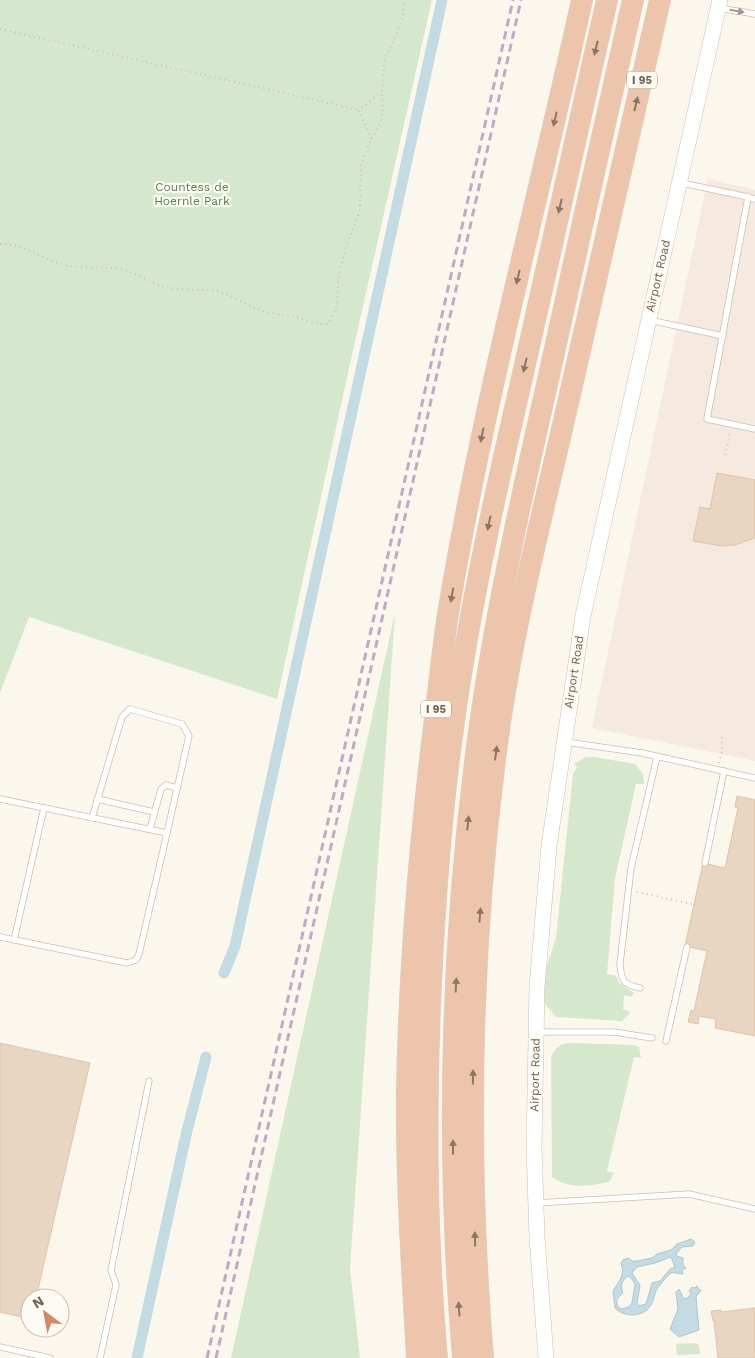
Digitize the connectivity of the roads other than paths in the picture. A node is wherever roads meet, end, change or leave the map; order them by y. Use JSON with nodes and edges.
{"nodes":[{"id":1,"x":582,"y":0,"type":"edge"},
{"id":2,"x":607,"y":0,"type":"edge"},
{"id":3,"x":633,"y":0,"type":"edge"},
{"id":4,"x":659,"y":3,"type":"edge"},
{"id":5,"x":719,"y":4,"type":"edge"},
{"id":6,"x":755,"y":14,"type":"edge"},
{"id":7,"x":679,"y":182,"type":"junction"},
{"id":8,"x":748,"y":197,"type":"junction"},
{"id":9,"x":755,"y":199,"type":"edge"},
{"id":10,"x":648,"y":320,"type":"junction"},
{"id":11,"x":723,"y":336,"type":"junction"},
{"id":12,"x":755,"y":429,"type":"edge"},
{"id":13,"x":563,"y":741,"type":"junction"},
{"id":14,"x":657,"y":757,"type":"junction"},
{"id":15,"x":724,"y":771,"type":"junction"},
{"id":16,"x":755,"y":778,"type":"edge"},
{"id":17,"x":177,"y":788,"type":"junction"},
{"id":18,"x":0,"y":799,"type":"edge"},
{"id":19,"x":97,"y":799,"type":"junction"},
{"id":20,"x":44,"y":808,"type":"junction"},
{"id":21,"x":154,"y":812,"type":"junction"},
{"id":22,"x":92,"y":818,"type":"junction"},
{"id":23,"x":150,"y":829,"type":"junction"},
{"id":24,"x":167,"y":833,"type":"junction"},
{"id":25,"x":705,"y":863,"type":"dead end"},
{"id":26,"x":0,"y":937,"type":"edge"},
{"id":27,"x":14,"y":940,"type":"junction"},
{"id":28,"x":687,"y":946,"type":"dead end"},
{"id":29,"x":640,"y":988,"type":"dead end"},
{"id":30,"x":536,"y":1032,"type":"junction"},
{"id":31,"x":652,"y":1038,"type":"dead end"},
{"id":32,"x":666,"y":1041,"type":"dead end"},
{"id":33,"x":149,"y":1081,"type":"dead end"},
{"id":34,"x":536,"y":1203,"type":"junction"},
{"id":35,"x":755,"y":1210,"type":"edge"},
{"id":36,"x":0,"y":1347,"type":"edge"},
{"id":37,"x":50,"y":1358,"type":"edge"},
{"id":38,"x":100,"y":1358,"type":"edge"},
{"id":39,"x":417,"y":1358,"type":"edge"},
{"id":40,"x":437,"y":1358,"type":"edge"},
{"id":41,"x":463,"y":1358,"type":"edge"},
{"id":42,"x":483,"y":1358,"type":"edge"},
{"id":43,"x":546,"y":1358,"type":"edge"}],
"edges":[{"from":1,"to":39,"type":"highway","number":"I 95","one_way":true},
{"from":2,"to":40,"type":"highway","one_way":true},
{"from":41,"to":3,"type":"highway","one_way":true},
{"from":42,"to":4,"type":"highway","number":"I 95","one_way":true},
{"from":5,"to":6,"type":"lane","one_way":true},
{"from":5,"to":7,"type":"street","name":"Airport Road"},
{"from":7,"to":8,"type":"lane"},
{"from":7,"to":10,"type":"street","name":"Airport Road"},
{"from":8,"to":9,"type":"lane"},
{"from":8,"to":11,"type":"lane"},
{"from":10,"to":11,"type":"lane"},
{"from":10,"to":13,"type":"street","name":"Airport Road"},
{"from":11,"to":12,"type":"lane"},
{"from":13,"to":14,"type":"lane"},
{"from":13,"to":30,"type":"street","name":"Airport Road"},
{"from":14,"to":15,"type":"lane"},
{"from":14,"to":29,"type":"lane"},
{"from":15,"to":16,"type":"lane"},
{"from":15,"to":25,"type":"lane"},
{"from":17,"to":19,"type":"lane"},
{"from":17,"to":21,"type":"lane"},
{"from":17,"to":24,"type":"lane"},
{"from":18,"to":20,"type":"lane"},
{"from":19,"to":21,"type":"lane"},
{"from":19,"to":22,"type":"lane"},
{"from":20,"to":22,"type":"lane"},
{"from":20,"to":27,"type":"lane"},
{"from":21,"to":23,"type":"lane"},
{"from":22,"to":23,"type":"lane"},
{"from":23,"to":24,"type":"lane"},
{"from":24,"to":27,"type":"lane"},
{"from":26,"to":27,"type":"lane"},
{"from":28,"to":32,"type":"lane"},
{"from":30,"to":31,"type":"lane"},
{"from":30,"to":34,"type":"street","name":"Airport Road"},
{"from":33,"to":38,"type":"lane"},
{"from":34,"to":35,"type":"lane"},
{"from":34,"to":43,"type":"street","name":"Airport Road"},
{"from":36,"to":37,"type":"lane"}]}
